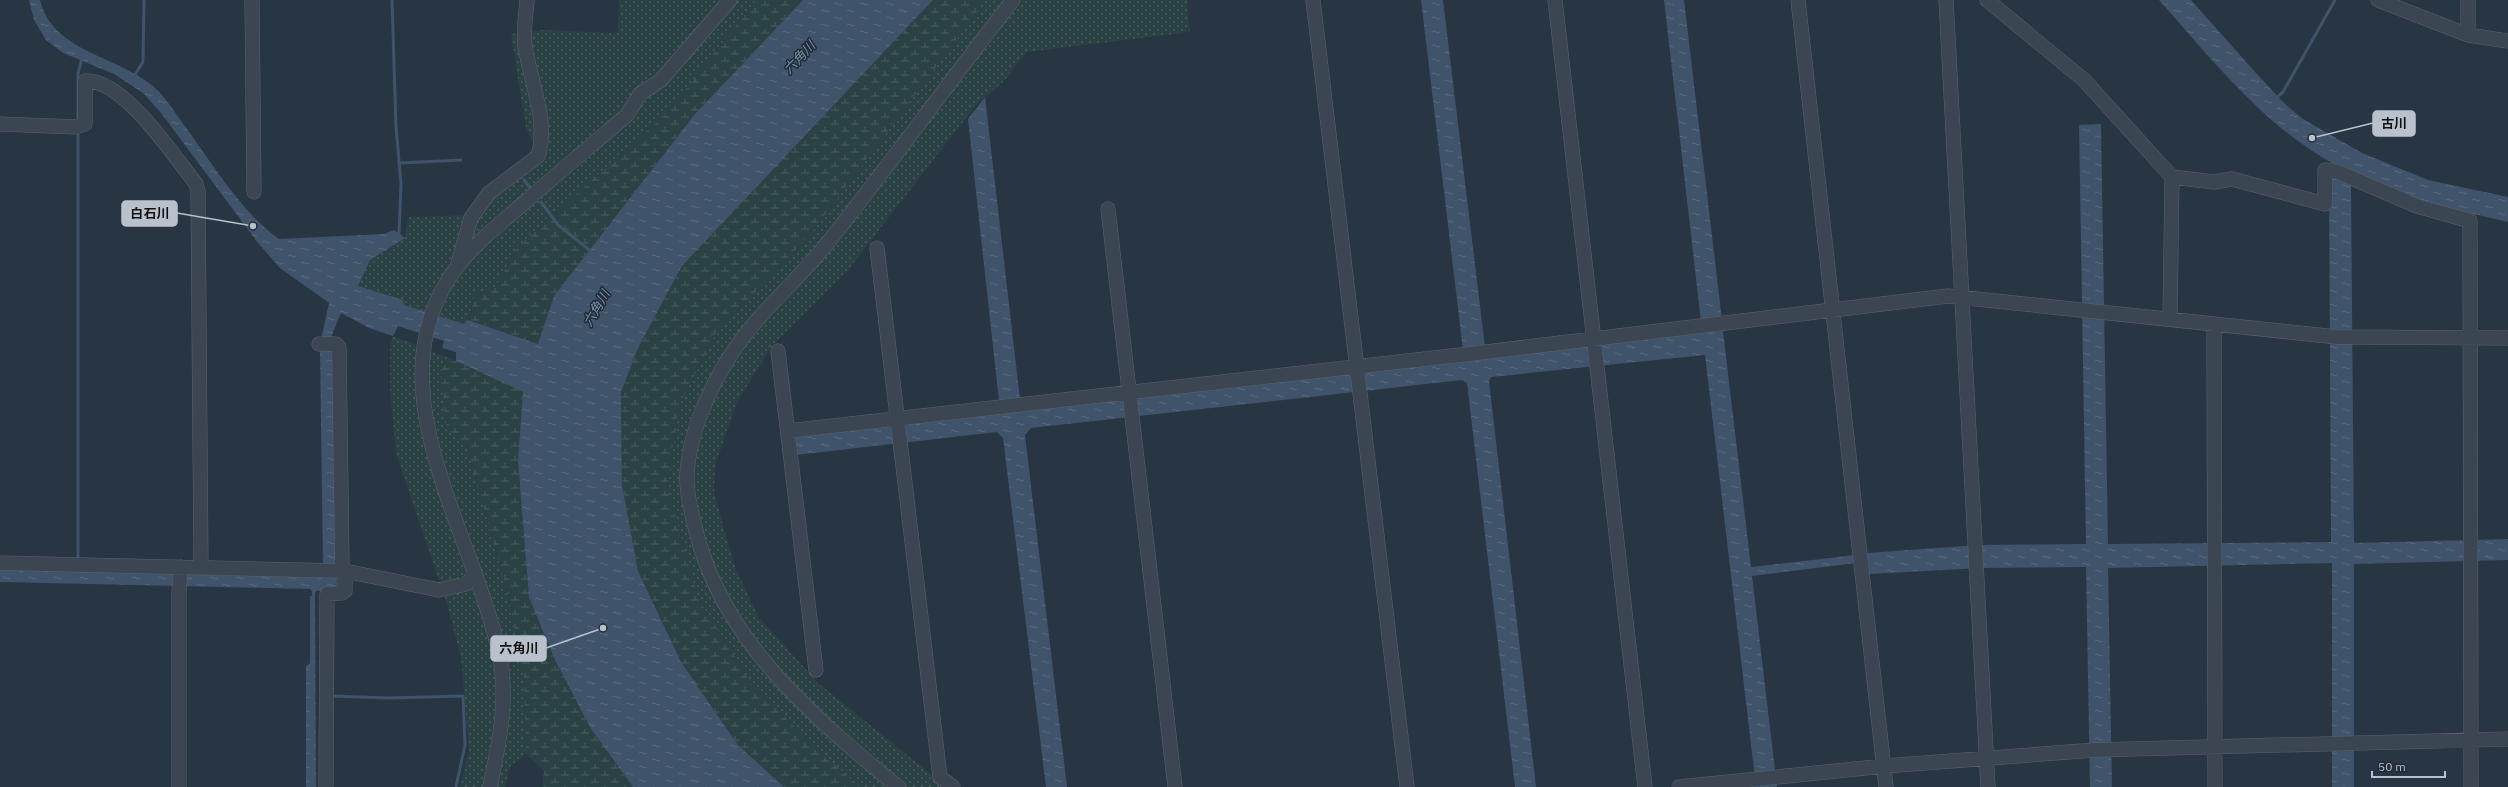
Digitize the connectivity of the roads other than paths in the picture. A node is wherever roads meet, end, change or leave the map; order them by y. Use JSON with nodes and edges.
{"nodes":[{"id":1,"x":252,"y":0,"type":"edge"},
{"id":2,"x":527,"y":0,"type":"edge"},
{"id":3,"x":730,"y":0,"type":"edge"},
{"id":4,"x":1012,"y":0,"type":"edge"},
{"id":5,"x":1313,"y":0,"type":"edge"},
{"id":6,"x":1555,"y":0,"type":"edge"},
{"id":7,"x":1798,"y":0,"type":"edge"},
{"id":8,"x":1946,"y":0,"type":"edge"},
{"id":9,"x":1986,"y":0,"type":"edge"},
{"id":10,"x":2378,"y":0,"type":"edge"},
{"id":11,"x":2468,"y":0,"type":"edge"},
{"id":12,"x":2468,"y":35,"type":"junction"},
{"id":13,"x":2508,"y":41,"type":"edge"},
{"id":14,"x":0,"y":124,"type":"edge"},
{"id":15,"x":2172,"y":177,"type":"junction"},
{"id":16,"x":254,"y":192,"type":"dead end"},
{"id":17,"x":1108,"y":209,"type":"dead end"},
{"id":18,"x":877,"y":248,"type":"dead end"},
{"id":19,"x":457,"y":267,"type":"junction"},
{"id":20,"x":1963,"y":296,"type":"junction"},
{"id":21,"x":1832,"y":310,"type":"junction"},
{"id":22,"x":2170,"y":318,"type":"junction"},
{"id":23,"x":2214,"y":324,"type":"junction"},
{"id":24,"x":2470,"y":338,"type":"junction"},
{"id":25,"x":2508,"y":338,"type":"edge"},
{"id":26,"x":319,"y":344,"type":"dead end"},
{"id":27,"x":1596,"y":350,"type":"junction"},
{"id":28,"x":778,"y":351,"type":"dead end"},
{"id":29,"x":1357,"y":377,"type":"junction"},
{"id":30,"x":1131,"y":402,"type":"junction"},
{"id":31,"x":897,"y":428,"type":"junction"},
{"id":32,"x":788,"y":431,"type":"junction"},
{"id":33,"x":0,"y":563,"type":"edge"},
{"id":34,"x":201,"y":568,"type":"junction"},
{"id":35,"x":181,"y":569,"type":"junction"},
{"id":36,"x":335,"y":571,"type":"junction"},
{"id":37,"x":475,"y":575,"type":"junction"},
{"id":38,"x":816,"y":670,"type":"dead end"},
{"id":39,"x":2508,"y":739,"type":"edge"},
{"id":40,"x":2471,"y":740,"type":"junction"},
{"id":41,"x":2215,"y":747,"type":"junction"},
{"id":42,"x":1987,"y":757,"type":"junction"},
{"id":43,"x":1885,"y":766,"type":"junction"},
{"id":44,"x":179,"y":787,"type":"edge"},
{"id":45,"x":326,"y":787,"type":"edge"},
{"id":46,"x":490,"y":787,"type":"edge"},
{"id":47,"x":898,"y":787,"type":"edge"},
{"id":48,"x":953,"y":787,"type":"edge"},
{"id":49,"x":1175,"y":787,"type":"edge"},
{"id":50,"x":1406,"y":787,"type":"edge"},
{"id":51,"x":1645,"y":787,"type":"edge"},
{"id":52,"x":1679,"y":787,"type":"edge"},
{"id":53,"x":1886,"y":787,"type":"edge"},
{"id":54,"x":1988,"y":787,"type":"edge"},
{"id":55,"x":2216,"y":787,"type":"edge"},
{"id":56,"x":2471,"y":787,"type":"edge"}],
"edges":[{"from":1,"to":16,"type":"street"},
{"from":2,"to":19,"type":"street"},
{"from":3,"to":19,"type":"street"},
{"from":4,"to":47,"type":"street"},
{"from":5,"to":29,"type":"street"},
{"from":6,"to":27,"type":"street"},
{"from":7,"to":21,"type":"street"},
{"from":8,"to":20,"type":"street"},
{"from":9,"to":15,"type":"street"},
{"from":10,"to":12,"type":"street"},
{"from":11,"to":12,"type":"street"},
{"from":12,"to":13,"type":"street"},
{"from":14,"to":34,"type":"street"},
{"from":15,"to":22,"type":"street"},
{"from":15,"to":24,"type":"street"},
{"from":17,"to":30,"type":"street"},
{"from":18,"to":31,"type":"street"},
{"from":19,"to":37,"type":"street"},
{"from":20,"to":21,"type":"street"},
{"from":20,"to":22,"type":"street"},
{"from":20,"to":42,"type":"street"},
{"from":21,"to":27,"type":"street"},
{"from":21,"to":43,"type":"street"},
{"from":22,"to":23,"type":"street"},
{"from":23,"to":24,"type":"street"},
{"from":23,"to":41,"type":"street"},
{"from":24,"to":25,"type":"street"},
{"from":24,"to":40,"type":"street"},
{"from":26,"to":36,"type":"street"},
{"from":27,"to":29,"type":"street"},
{"from":27,"to":51,"type":"street"},
{"from":28,"to":32,"type":"street"},
{"from":29,"to":30,"type":"street"},
{"from":29,"to":50,"type":"street"},
{"from":30,"to":31,"type":"street"},
{"from":30,"to":49,"type":"street"},
{"from":31,"to":32,"type":"street"},
{"from":31,"to":48,"type":"street"},
{"from":32,"to":38,"type":"street"},
{"from":33,"to":35,"type":"street"},
{"from":34,"to":35,"type":"street"},
{"from":34,"to":36,"type":"street"},
{"from":35,"to":44,"type":"street"},
{"from":36,"to":37,"type":"street"},
{"from":36,"to":45,"type":"street"},
{"from":37,"to":46,"type":"street"},
{"from":39,"to":40,"type":"street"},
{"from":40,"to":41,"type":"street"},
{"from":40,"to":56,"type":"street"},
{"from":41,"to":42,"type":"street"},
{"from":41,"to":55,"type":"street"},
{"from":42,"to":43,"type":"street"},
{"from":42,"to":54,"type":"street"},
{"from":43,"to":52,"type":"street"},
{"from":43,"to":53,"type":"street"}]}
